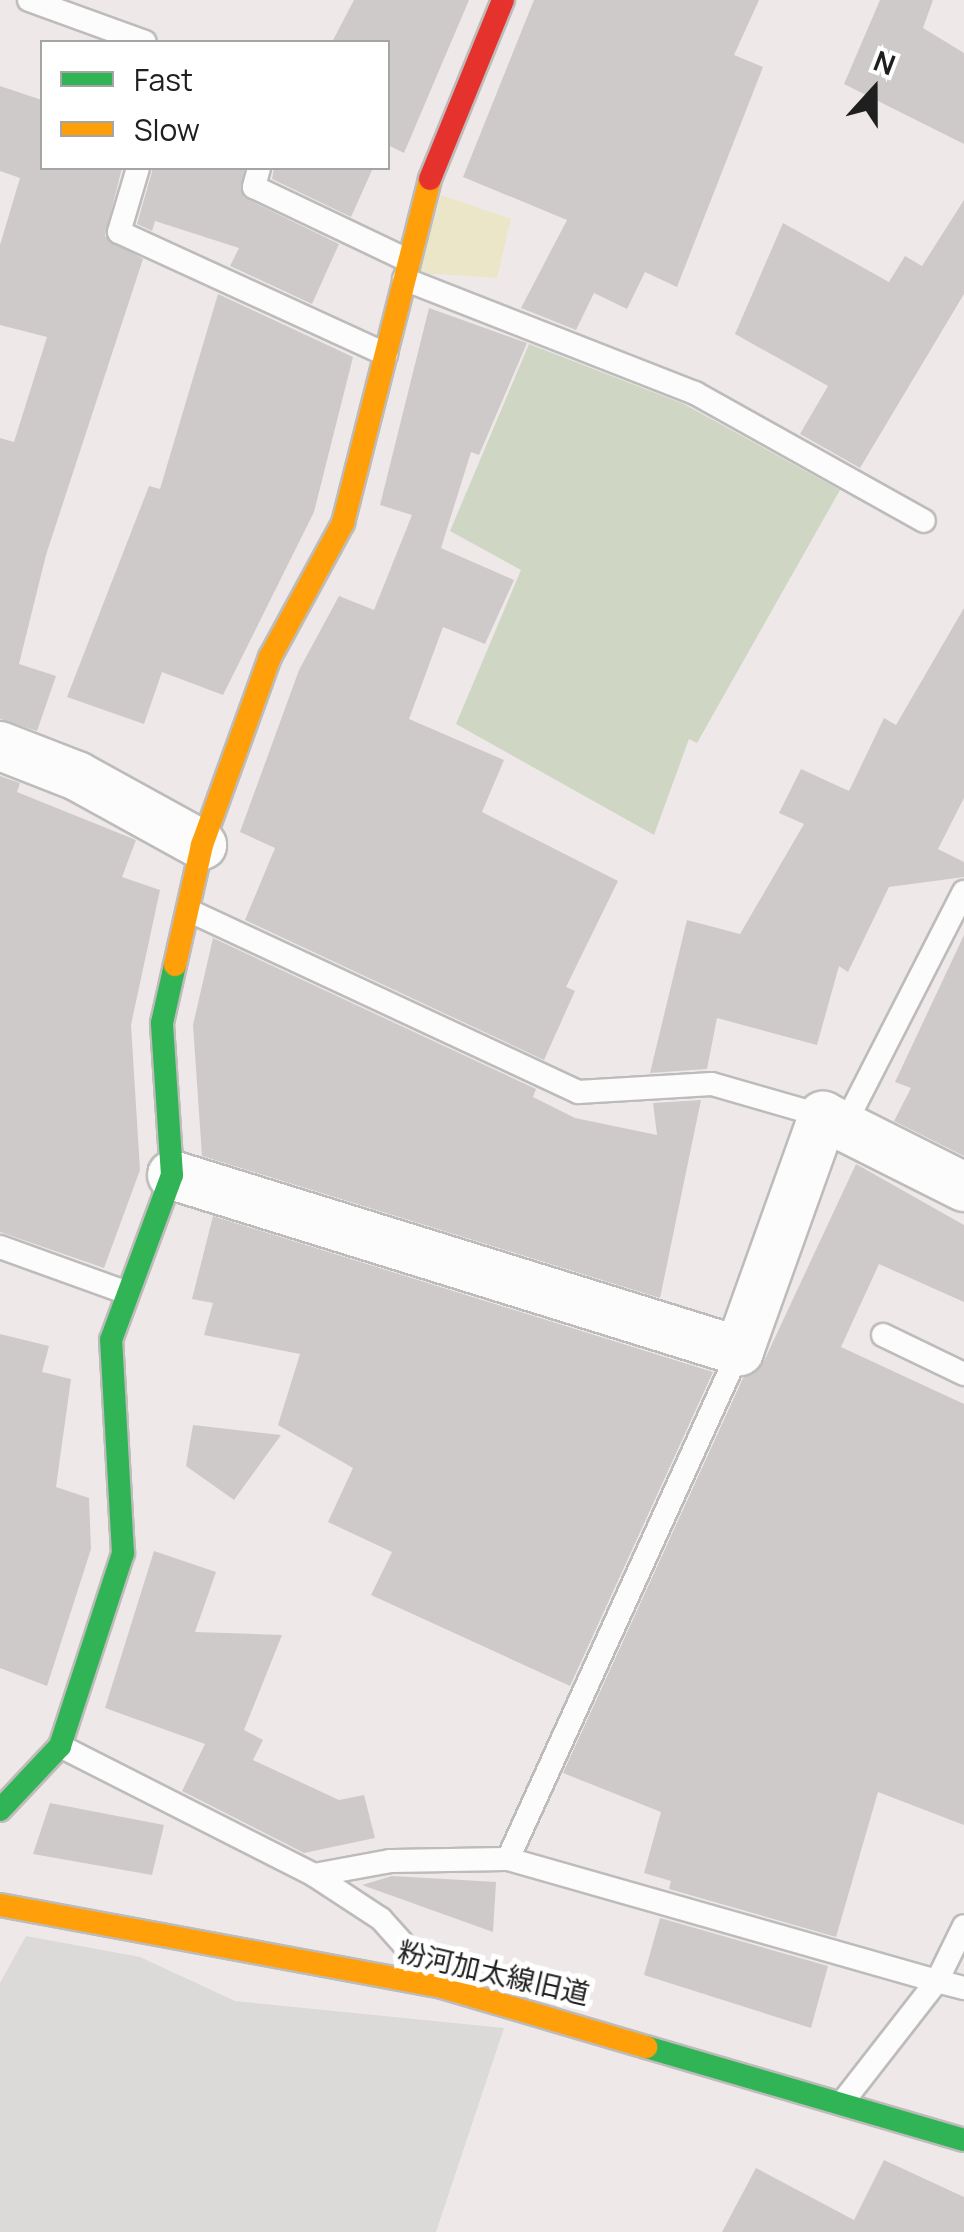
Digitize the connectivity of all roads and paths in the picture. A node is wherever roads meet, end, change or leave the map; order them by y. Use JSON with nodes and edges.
{"nodes":[{"id":1,"x":29,"y":0,"type":"edge"},
{"id":2,"x":503,"y":0,"type":"edge"},
{"id":3,"x":139,"y":40,"type":"edge"},
{"id":4,"x":137,"y":170,"type":"edge"},
{"id":5,"x":258,"y":170,"type":"edge"},
{"id":6,"x":407,"y":270,"type":"junction"},
{"id":7,"x":386,"y":354,"type":"junction"},
{"id":8,"x":924,"y":521,"type":"dead end"},
{"id":9,"x":0,"y":746,"type":"edge"},
{"id":10,"x":202,"y":845,"type":"junction"},
{"id":11,"x":964,"y":892,"type":"edge"},
{"id":12,"x":190,"y":911,"type":"junction"},
{"id":13,"x":833,"y":1121,"type":"junction"},
{"id":14,"x":172,"y":1176,"type":"junction"},
{"id":15,"x":964,"y":1186,"type":"edge"},
{"id":16,"x":0,"y":1247,"type":"edge"},
{"id":17,"x":128,"y":1293,"type":"junction"},
{"id":18,"x":883,"y":1335,"type":"dead end"},
{"id":19,"x":738,"y":1351,"type":"junction"},
{"id":20,"x":964,"y":1374,"type":"edge"},
{"id":21,"x":60,"y":1746,"type":"junction"},
{"id":22,"x":8,"y":1792,"type":"edge"},
{"id":23,"x":508,"y":1859,"type":"junction"},
{"id":24,"x":314,"y":1876,"type":"junction"},
{"id":25,"x":0,"y":1905,"type":"edge"},
{"id":26,"x":964,"y":1926,"type":"edge"},
{"id":27,"x":937,"y":1982,"type":"junction"},
{"id":28,"x":442,"y":1986,"type":"junction"},
{"id":29,"x":964,"y":1988,"type":"edge"},
{"id":30,"x":845,"y":2100,"type":"junction"},
{"id":31,"x":964,"y":2140,"type":"edge"}],
"edges":[{"from":1,"to":3,"type":"lane"},
{"from":2,"to":6,"type":"street"},
{"from":4,"to":7,"type":"lane"},
{"from":5,"to":6,"type":"lane"},
{"from":6,"to":7,"type":"street"},
{"from":6,"to":8,"type":"lane"},
{"from":7,"to":10,"type":"street"},
{"from":9,"to":10,"type":"street"},
{"from":10,"to":12,"type":"street"},
{"from":11,"to":13,"type":"lane"},
{"from":12,"to":13,"type":"lane"},
{"from":12,"to":14,"type":"street"},
{"from":13,"to":15,"type":"street"},
{"from":13,"to":19,"type":"street"},
{"from":14,"to":17,"type":"street"},
{"from":14,"to":19,"type":"street"},
{"from":16,"to":17,"type":"lane"},
{"from":17,"to":21,"type":"street"},
{"from":18,"to":20,"type":"lane"},
{"from":19,"to":23,"type":"lane"},
{"from":21,"to":22,"type":"street"},
{"from":21,"to":24,"type":"lane"},
{"from":23,"to":24,"type":"lane"},
{"from":23,"to":27,"type":"lane"},
{"from":24,"to":28,"type":"lane"},
{"from":25,"to":28,"type":"street","name":"粉河加太線旧道"},
{"from":26,"to":27,"type":"lane"},
{"from":27,"to":29,"type":"lane"},
{"from":27,"to":30,"type":"lane"},
{"from":28,"to":30,"type":"street","name":"粉河加太線旧道"},
{"from":30,"to":31,"type":"street","name":"粉河加太線旧道"}]}
